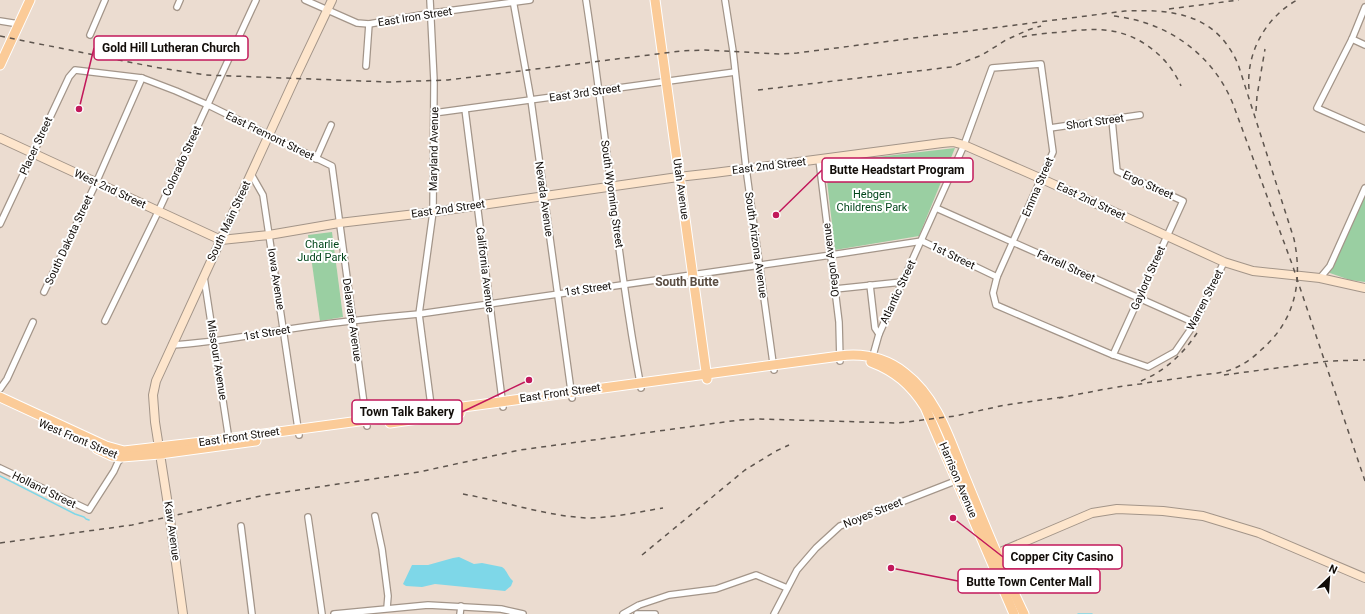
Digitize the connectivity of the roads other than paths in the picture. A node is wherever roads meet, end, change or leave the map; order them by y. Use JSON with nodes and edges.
{"nodes":[{"id":1,"x":30,"y":0,"type":"edge"},
{"id":2,"x":105,"y":0,"type":"edge"},
{"id":3,"x":180,"y":0,"type":"edge"},
{"id":4,"x":256,"y":0,"type":"edge"},
{"id":5,"x":305,"y":0,"type":"edge"},
{"id":6,"x":332,"y":0,"type":"edge"},
{"id":7,"x":430,"y":0,"type":"edge"},
{"id":8,"x":530,"y":0,"type":"edge"},
{"id":9,"x":586,"y":0,"type":"edge"},
{"id":10,"x":655,"y":0,"type":"edge"},
{"id":11,"x":725,"y":0,"type":"edge"},
{"id":12,"x":514,"y":1,"type":"edge"},
{"id":13,"x":177,"y":7,"type":"dead end"},
{"id":14,"x":1365,"y":7,"type":"edge"},
{"id":15,"x":327,"y":10,"type":"junction"},
{"id":16,"x":432,"y":13,"type":"junction"},
{"id":17,"x":0,"y":21,"type":"edge"},
{"id":18,"x":19,"y":24,"type":"junction"},
{"id":19,"x":369,"y":24,"type":"junction"},
{"id":20,"x":90,"y":35,"type":"dead end"},
{"id":21,"x":1352,"y":39,"type":"junction"},
{"id":22,"x":1365,"y":45,"type":"edge"},
{"id":23,"x":1041,"y":64,"type":"joint"},
{"id":24,"x":0,"y":65,"type":"edge"},
{"id":25,"x":366,"y":66,"type":"dead end"},
{"id":26,"x":75,"y":70,"type":"joint"},
{"id":27,"x":735,"y":72,"type":"junction"},
{"id":28,"x":142,"y":78,"type":"junction"},
{"id":29,"x":666,"y":81,"type":"junction"},
{"id":30,"x":598,"y":91,"type":"junction"},
{"id":31,"x":531,"y":100,"type":"junction"},
{"id":32,"x":208,"y":105,"type":"junction"},
{"id":33,"x":465,"y":109,"type":"junction"},
{"id":34,"x":434,"y":113,"type":"junction"},
{"id":35,"x":1140,"y":116,"type":"dead end"},
{"id":36,"x":1112,"y":120,"type":"junction"},
{"id":37,"x":331,"y":125,"type":"dead end"},
{"id":38,"x":1050,"y":128,"type":"junction"},
{"id":39,"x":1365,"y":129,"type":"edge"},
{"id":40,"x":269,"y":135,"type":"junction"},
{"id":41,"x":0,"y":138,"type":"edge"},
{"id":42,"x":964,"y":146,"type":"junction"},
{"id":43,"x":33,"y":153,"type":"junction"},
{"id":44,"x":316,"y":159,"type":"junction"},
{"id":45,"x":819,"y":160,"type":"junction"},
{"id":46,"x":332,"y":166,"type":"joint"},
{"id":47,"x":746,"y":168,"type":"junction"},
{"id":48,"x":251,"y":174,"type":"junction"},
{"id":49,"x":678,"y":177,"type":"junction"},
{"id":50,"x":1042,"y":179,"type":"junction"},
{"id":51,"x":96,"y":183,"type":"junction"},
{"id":52,"x":610,"y":187,"type":"junction"},
{"id":53,"x":1365,"y":188,"type":"edge"},
{"id":54,"x":543,"y":196,"type":"junction"},
{"id":55,"x":1183,"y":201,"type":"joint"},
{"id":56,"x":476,"y":205,"type":"junction"},
{"id":57,"x":936,"y":208,"type":"junction"},
{"id":58,"x":158,"y":212,"type":"junction"},
{"id":59,"x":433,"y":212,"type":"junction"},
{"id":60,"x":339,"y":223,"type":"junction"},
{"id":61,"x":0,"y":224,"type":"edge"},
{"id":62,"x":269,"y":235,"type":"junction"},
{"id":63,"x":1167,"y":236,"type":"junction"},
{"id":64,"x":220,"y":240,"type":"junction"},
{"id":65,"x":922,"y":241,"type":"junction"},
{"id":66,"x":1013,"y":243,"type":"junction"},
{"id":67,"x":831,"y":256,"type":"junction"},
{"id":68,"x":1224,"y":262,"type":"junction"},
{"id":69,"x":759,"y":266,"type":"junction"},
{"id":70,"x":693,"y":275,"type":"junction"},
{"id":71,"x":204,"y":276,"type":"junction"},
{"id":72,"x":997,"y":277,"type":"junction"},
{"id":73,"x":1320,"y":278,"type":"junction"},
{"id":74,"x":902,"y":282,"type":"junction"},
{"id":75,"x":625,"y":284,"type":"junction"},
{"id":76,"x":870,"y":285,"type":"junction"},
{"id":77,"x":1365,"y":288,"type":"edge"},
{"id":78,"x":835,"y":289,"type":"junction"},
{"id":79,"x":44,"y":292,"type":"dead end"},
{"id":80,"x":557,"y":293,"type":"junction"},
{"id":81,"x":1138,"y":298,"type":"junction"},
{"id":82,"x":490,"y":303,"type":"junction"},
{"id":83,"x":419,"y":314,"type":"junction"},
{"id":84,"x":352,"y":320,"type":"junction"},
{"id":85,"x":105,"y":321,"type":"dead end"},
{"id":86,"x":33,"y":322,"type":"dead end"},
{"id":87,"x":1195,"y":323,"type":"junction"},
{"id":88,"x":284,"y":330,"type":"junction"},
{"id":89,"x":879,"y":334,"type":"junction"},
{"id":90,"x":215,"y":342,"type":"junction"},
{"id":91,"x":172,"y":344,"type":"junction"},
{"id":92,"x":1113,"y":355,"type":"junction"},
{"id":93,"x":840,"y":358,"type":"junction"},
{"id":94,"x":872,"y":359,"type":"junction"},
{"id":95,"x":774,"y":367,"type":"junction"},
{"id":96,"x":707,"y":377,"type":"junction"},
{"id":97,"x":640,"y":385,"type":"junction"},
{"id":98,"x":0,"y":389,"type":"edge"},
{"id":99,"x":571,"y":394,"type":"junction"},
{"id":100,"x":0,"y":397,"type":"edge"},
{"id":101,"x":0,"y":404,"type":"edge"},
{"id":102,"x":502,"y":405,"type":"junction"},
{"id":103,"x":432,"y":414,"type":"junction"},
{"id":104,"x":934,"y":414,"type":"junction"},
{"id":105,"x":933,"y":422,"type":"junction"},
{"id":106,"x":367,"y":423,"type":"junction"},
{"id":107,"x":299,"y":432,"type":"junction"},
{"id":108,"x":230,"y":442,"type":"junction"},
{"id":109,"x":953,"y":448,"type":"junction"},
{"id":110,"x":160,"y":451,"type":"junction"},
{"id":111,"x":123,"y":454,"type":"junction"},
{"id":112,"x":0,"y":468,"type":"edge"},
{"id":113,"x":961,"y":478,"type":"junction"},
{"id":114,"x":375,"y":516,"type":"dead end"},
{"id":115,"x":308,"y":517,"type":"dead end"},
{"id":116,"x":241,"y":526,"type":"dead end"},
{"id":117,"x":994,"y":555,"type":"junction"},
{"id":118,"x":1365,"y":578,"type":"edge"},
{"id":119,"x":787,"y":588,"type":"junction"},
{"id":120,"x":461,"y":606,"type":"junction"},
{"id":121,"x":387,"y":608,"type":"junction"},
{"id":122,"x":368,"y":612,"type":"edge"},
{"id":123,"x":183,"y":614,"type":"edge"},
{"id":124,"x":252,"y":614,"type":"edge"},
{"id":125,"x":322,"y":614,"type":"edge"},
{"id":126,"x":334,"y":614,"type":"edge"},
{"id":127,"x":460,"y":614,"type":"edge"},
{"id":128,"x":523,"y":614,"type":"edge"},
{"id":129,"x":623,"y":614,"type":"edge"},
{"id":130,"x":637,"y":614,"type":"edge"},
{"id":131,"x":655,"y":614,"type":"edge"},
{"id":132,"x":774,"y":614,"type":"edge"},
{"id":133,"x":1014,"y":614,"type":"edge"},
{"id":134,"x":1024,"y":614,"type":"edge"}],
"edges":[{"from":1,"to":18,"type":"main road"},
{"from":2,"to":20,"type":"street"},
{"from":3,"to":13,"type":"street"},
{"from":4,"to":32,"type":"street","name":"Colorado Street"},
{"from":5,"to":15,"type":"street","name":"East Iron Street"},
{"from":6,"to":15,"type":"street","name":"South Main Street"},
{"from":7,"to":16,"type":"street","name":"Maryland Avenue"},
{"from":8,"to":12,"type":"street","name":"East Iron Street"},
{"from":9,"to":30,"type":"street","name":"South Wyoming Street"},
{"from":10,"to":29,"type":"main road","name":"Utah Avenue"},
{"from":11,"to":27,"type":"street","name":"South Arizona Avenue"},
{"from":12,"to":16,"type":"street","name":"East Iron Street"},
{"from":12,"to":31,"type":"street","name":"Nevada Avenue"},
{"from":14,"to":21,"type":"street"},
{"from":15,"to":19,"type":"street","name":"East Iron Street"},
{"from":15,"to":40,"type":"street","name":"South Main Street"},
{"from":16,"to":19,"type":"street","name":"East Iron Street"},
{"from":16,"to":34,"type":"street","name":"Maryland Avenue"},
{"from":17,"to":18,"type":"street"},
{"from":18,"to":24,"type":"main road"},
{"from":19,"to":25,"type":"street"},
{"from":21,"to":22,"type":"street"},
{"from":21,"to":39,"type":"street"},
{"from":23,"to":38,"type":"street","name":"Emma Street"},
{"from":23,"to":42,"type":"street","name":"Atlantic Street"},
{"from":26,"to":28,"type":"street","name":"East Fremont Street"},
{"from":26,"to":43,"type":"street","name":"Placer Street"},
{"from":27,"to":29,"type":"street","name":"East 3rd Street"},
{"from":27,"to":47,"type":"street","name":"South Arizona Avenue"},
{"from":28,"to":32,"type":"street","name":"East Fremont Street"},
{"from":28,"to":51,"type":"street","name":"South Dakota Street"},
{"from":29,"to":30,"type":"street","name":"East 3rd Street"},
{"from":29,"to":49,"type":"main road","name":"Utah Avenue"},
{"from":30,"to":31,"type":"street","name":"East 3rd Street"},
{"from":30,"to":52,"type":"street","name":"South Wyoming Street"},
{"from":31,"to":33,"type":"street","name":"East 3rd Street"},
{"from":31,"to":54,"type":"street","name":"Nevada Avenue"},
{"from":32,"to":40,"type":"street","name":"East Fremont Street"},
{"from":32,"to":58,"type":"street","name":"Colorado Street"},
{"from":33,"to":34,"type":"street","name":"East 3rd Street"},
{"from":33,"to":56,"type":"street","name":"California Avenue"},
{"from":34,"to":59,"type":"street","name":"Maryland Avenue"},
{"from":35,"to":36,"type":"street","name":"Short Street"},
{"from":36,"to":38,"type":"street","name":"Short Street"},
{"from":36,"to":55,"type":"street","name":"Ergo Street"},
{"from":37,"to":44,"type":"street"},
{"from":38,"to":50,"type":"street","name":"Emma Street"},
{"from":40,"to":44,"type":"street","name":"East Fremont Street"},
{"from":40,"to":48,"type":"street","name":"South Main Street"},
{"from":41,"to":43,"type":"street","name":"West 2nd Street"},
{"from":42,"to":45,"type":"street","name":"East 2nd Street"},
{"from":42,"to":50,"type":"street","name":"East 2nd Street"},
{"from":42,"to":57,"type":"street","name":"Atlantic Street"},
{"from":43,"to":51,"type":"street","name":"West 2nd Street"},
{"from":43,"to":61,"type":"street","name":"Placer Street"},
{"from":44,"to":46,"type":"street","name":"East Fremont Street"},
{"from":45,"to":47,"type":"street","name":"East 2nd Street"},
{"from":45,"to":67,"type":"street","name":"Oregon Avenue"},
{"from":46,"to":60,"type":"street","name":"Delaware Avenue"},
{"from":47,"to":49,"type":"street","name":"East 2nd Street"},
{"from":47,"to":69,"type":"street","name":"South Arizona Avenue"},
{"from":48,"to":62,"type":"street","name":"Iowa Avenue"},
{"from":48,"to":64,"type":"street","name":"South Main Street"},
{"from":49,"to":52,"type":"street","name":"East 2nd Street"},
{"from":49,"to":70,"type":"main road","name":"Utah Avenue"},
{"from":50,"to":63,"type":"street","name":"East 2nd Street"},
{"from":50,"to":66,"type":"street","name":"Emma Street"},
{"from":51,"to":58,"type":"street","name":"West 2nd Street"},
{"from":51,"to":79,"type":"street","name":"South Dakota Street"},
{"from":52,"to":54,"type":"street","name":"East 2nd Street"},
{"from":52,"to":75,"type":"street","name":"South Wyoming Street"},
{"from":53,"to":73,"type":"street"},
{"from":54,"to":56,"type":"street","name":"East 2nd Street"},
{"from":54,"to":80,"type":"street","name":"Nevada Avenue"},
{"from":55,"to":63,"type":"street","name":"Gaylord Street"},
{"from":56,"to":59,"type":"street","name":"East 2nd Street"},
{"from":56,"to":82,"type":"street","name":"California Avenue"},
{"from":57,"to":65,"type":"street","name":"Atlantic Street"},
{"from":57,"to":66,"type":"street","name":"Farrell Street"},
{"from":58,"to":64,"type":"street","name":"West 2nd Street"},
{"from":58,"to":85,"type":"street","name":"Colorado Street"},
{"from":59,"to":60,"type":"street","name":"East 2nd Street"},
{"from":59,"to":83,"type":"street","name":"Maryland Avenue"},
{"from":60,"to":62,"type":"street","name":"East 2nd Street"},
{"from":60,"to":84,"type":"street","name":"Delaware Avenue"},
{"from":62,"to":64,"type":"street","name":"East 2nd Street"},
{"from":62,"to":88,"type":"street","name":"Iowa Avenue"},
{"from":63,"to":68,"type":"street","name":"East 2nd Street"},
{"from":63,"to":81,"type":"street","name":"Gaylord Street"},
{"from":64,"to":71,"type":"street","name":"South Main Street"},
{"from":65,"to":67,"type":"street","name":"1st Street"},
{"from":65,"to":72,"type":"street","name":"1st Street"},
{"from":65,"to":74,"type":"street","name":"Atlantic Street"},
{"from":66,"to":72,"type":"street","name":"Emma Street"},
{"from":66,"to":81,"type":"street","name":"Farrell Street"},
{"from":67,"to":69,"type":"street","name":"1st Street"},
{"from":67,"to":78,"type":"street","name":"Oregon Avenue"},
{"from":68,"to":73,"type":"street","name":"East 2nd Street"},
{"from":68,"to":87,"type":"street","name":"Warren Street"},
{"from":69,"to":70,"type":"street","name":"1st Street"},
{"from":69,"to":95,"type":"street","name":"South Arizona Avenue"},
{"from":70,"to":75,"type":"street","name":"1st Street"},
{"from":70,"to":96,"type":"main road","name":"Utah Avenue"},
{"from":71,"to":90,"type":"street","name":"Missouri Avenue"},
{"from":71,"to":91,"type":"street","name":"South Main Street"},
{"from":72,"to":92,"type":"street","name":"Emma Street"},
{"from":73,"to":77,"type":"street","name":"East 2nd Street"},
{"from":74,"to":76,"type":"street"},
{"from":74,"to":89,"type":"street","name":"Atlantic Street"},
{"from":75,"to":80,"type":"street","name":"1st Street"},
{"from":75,"to":97,"type":"street","name":"South Wyoming Street"},
{"from":76,"to":78,"type":"street"},
{"from":76,"to":89,"type":"street"},
{"from":78,"to":93,"type":"street","name":"Oregon Avenue"},
{"from":80,"to":82,"type":"street","name":"1st Street"},
{"from":80,"to":99,"type":"street","name":"Nevada Avenue"},
{"from":81,"to":87,"type":"street","name":"Farrell Street"},
{"from":81,"to":92,"type":"street","name":"Gaylord Street"},
{"from":82,"to":83,"type":"street","name":"1st Street"},
{"from":82,"to":102,"type":"street","name":"California Avenue"},
{"from":83,"to":84,"type":"street","name":"1st Street"},
{"from":83,"to":103,"type":"street","name":"Maryland Avenue"},
{"from":84,"to":88,"type":"street","name":"1st Street"},
{"from":84,"to":106,"type":"street","name":"Delaware Avenue"},
{"from":86,"to":98,"type":"street"},
{"from":87,"to":92,"type":"street","name":"Warren Street"},
{"from":88,"to":90,"type":"street","name":"1st Street"},
{"from":88,"to":107,"type":"street","name":"Iowa Avenue"},
{"from":89,"to":94,"type":"street","name":"Atlantic Street"},
{"from":90,"to":91,"type":"street","name":"1st Street"},
{"from":90,"to":108,"type":"street","name":"Missouri Avenue"},
{"from":91,"to":110,"type":"street","name":"South Main Street"},
{"from":93,"to":94,"type":"main road","name":"East Front Street"},
{"from":93,"to":95,"type":"main road","name":"East Front Street"},
{"from":94,"to":104,"type":"main road","name":"East Front Street"},
{"from":95,"to":96,"type":"main road","name":"East Front Street"},
{"from":96,"to":97,"type":"main road","name":"East Front Street"},
{"from":97,"to":99,"type":"main road","name":"East Front Street"},
{"from":99,"to":102,"type":"main road","name":"East Front Street"},
{"from":100,"to":111,"type":"main road","name":"West Front Street"},
{"from":101,"to":111,"type":"main road","name":"West Front Street"},
{"from":102,"to":103,"type":"main road","name":"East Front Street"},
{"from":103,"to":106,"type":"main road","name":"East Front Street"},
{"from":104,"to":105,"type":"main road","name":"Harrison Avenue"},
{"from":104,"to":109,"type":"main road","name":"Harrison Avenue"},
{"from":105,"to":109,"type":"main road"},
{"from":105,"to":113,"type":"main road","name":"Harrison Avenue"},
{"from":106,"to":107,"type":"main road","name":"East Front Street"},
{"from":107,"to":108,"type":"main road","name":"East Front Street"},
{"from":108,"to":110,"type":"main road","name":"East Front Street"},
{"from":109,"to":113,"type":"main road","name":"Harrison Avenue"},
{"from":110,"to":111,"type":"main road","name":"West Front Street"},
{"from":110,"to":123,"type":"street","name":"Kaw Avenue"},
{"from":111,"to":112,"type":"street","name":"Holland Street"},
{"from":113,"to":117,"type":"main road","name":"Harrison Avenue"},
{"from":113,"to":119,"type":"street","name":"Noyes Street"},
{"from":114,"to":121,"type":"street"},
{"from":115,"to":125,"type":"street"},
{"from":116,"to":124,"type":"street"},
{"from":117,"to":118,"type":"street"},
{"from":117,"to":133,"type":"main road","name":"Harrison Avenue"},
{"from":117,"to":134,"type":"main road","name":"Harrison Avenue"},
{"from":119,"to":129,"type":"street"},
{"from":119,"to":132,"type":"street","name":"Noyes Street"},
{"from":120,"to":121,"type":"street"},
{"from":120,"to":127,"type":"street"},
{"from":120,"to":128,"type":"street"},
{"from":121,"to":122,"type":"street"},
{"from":122,"to":126,"type":"street"},
{"from":130,"to":131,"type":"street"}]}
